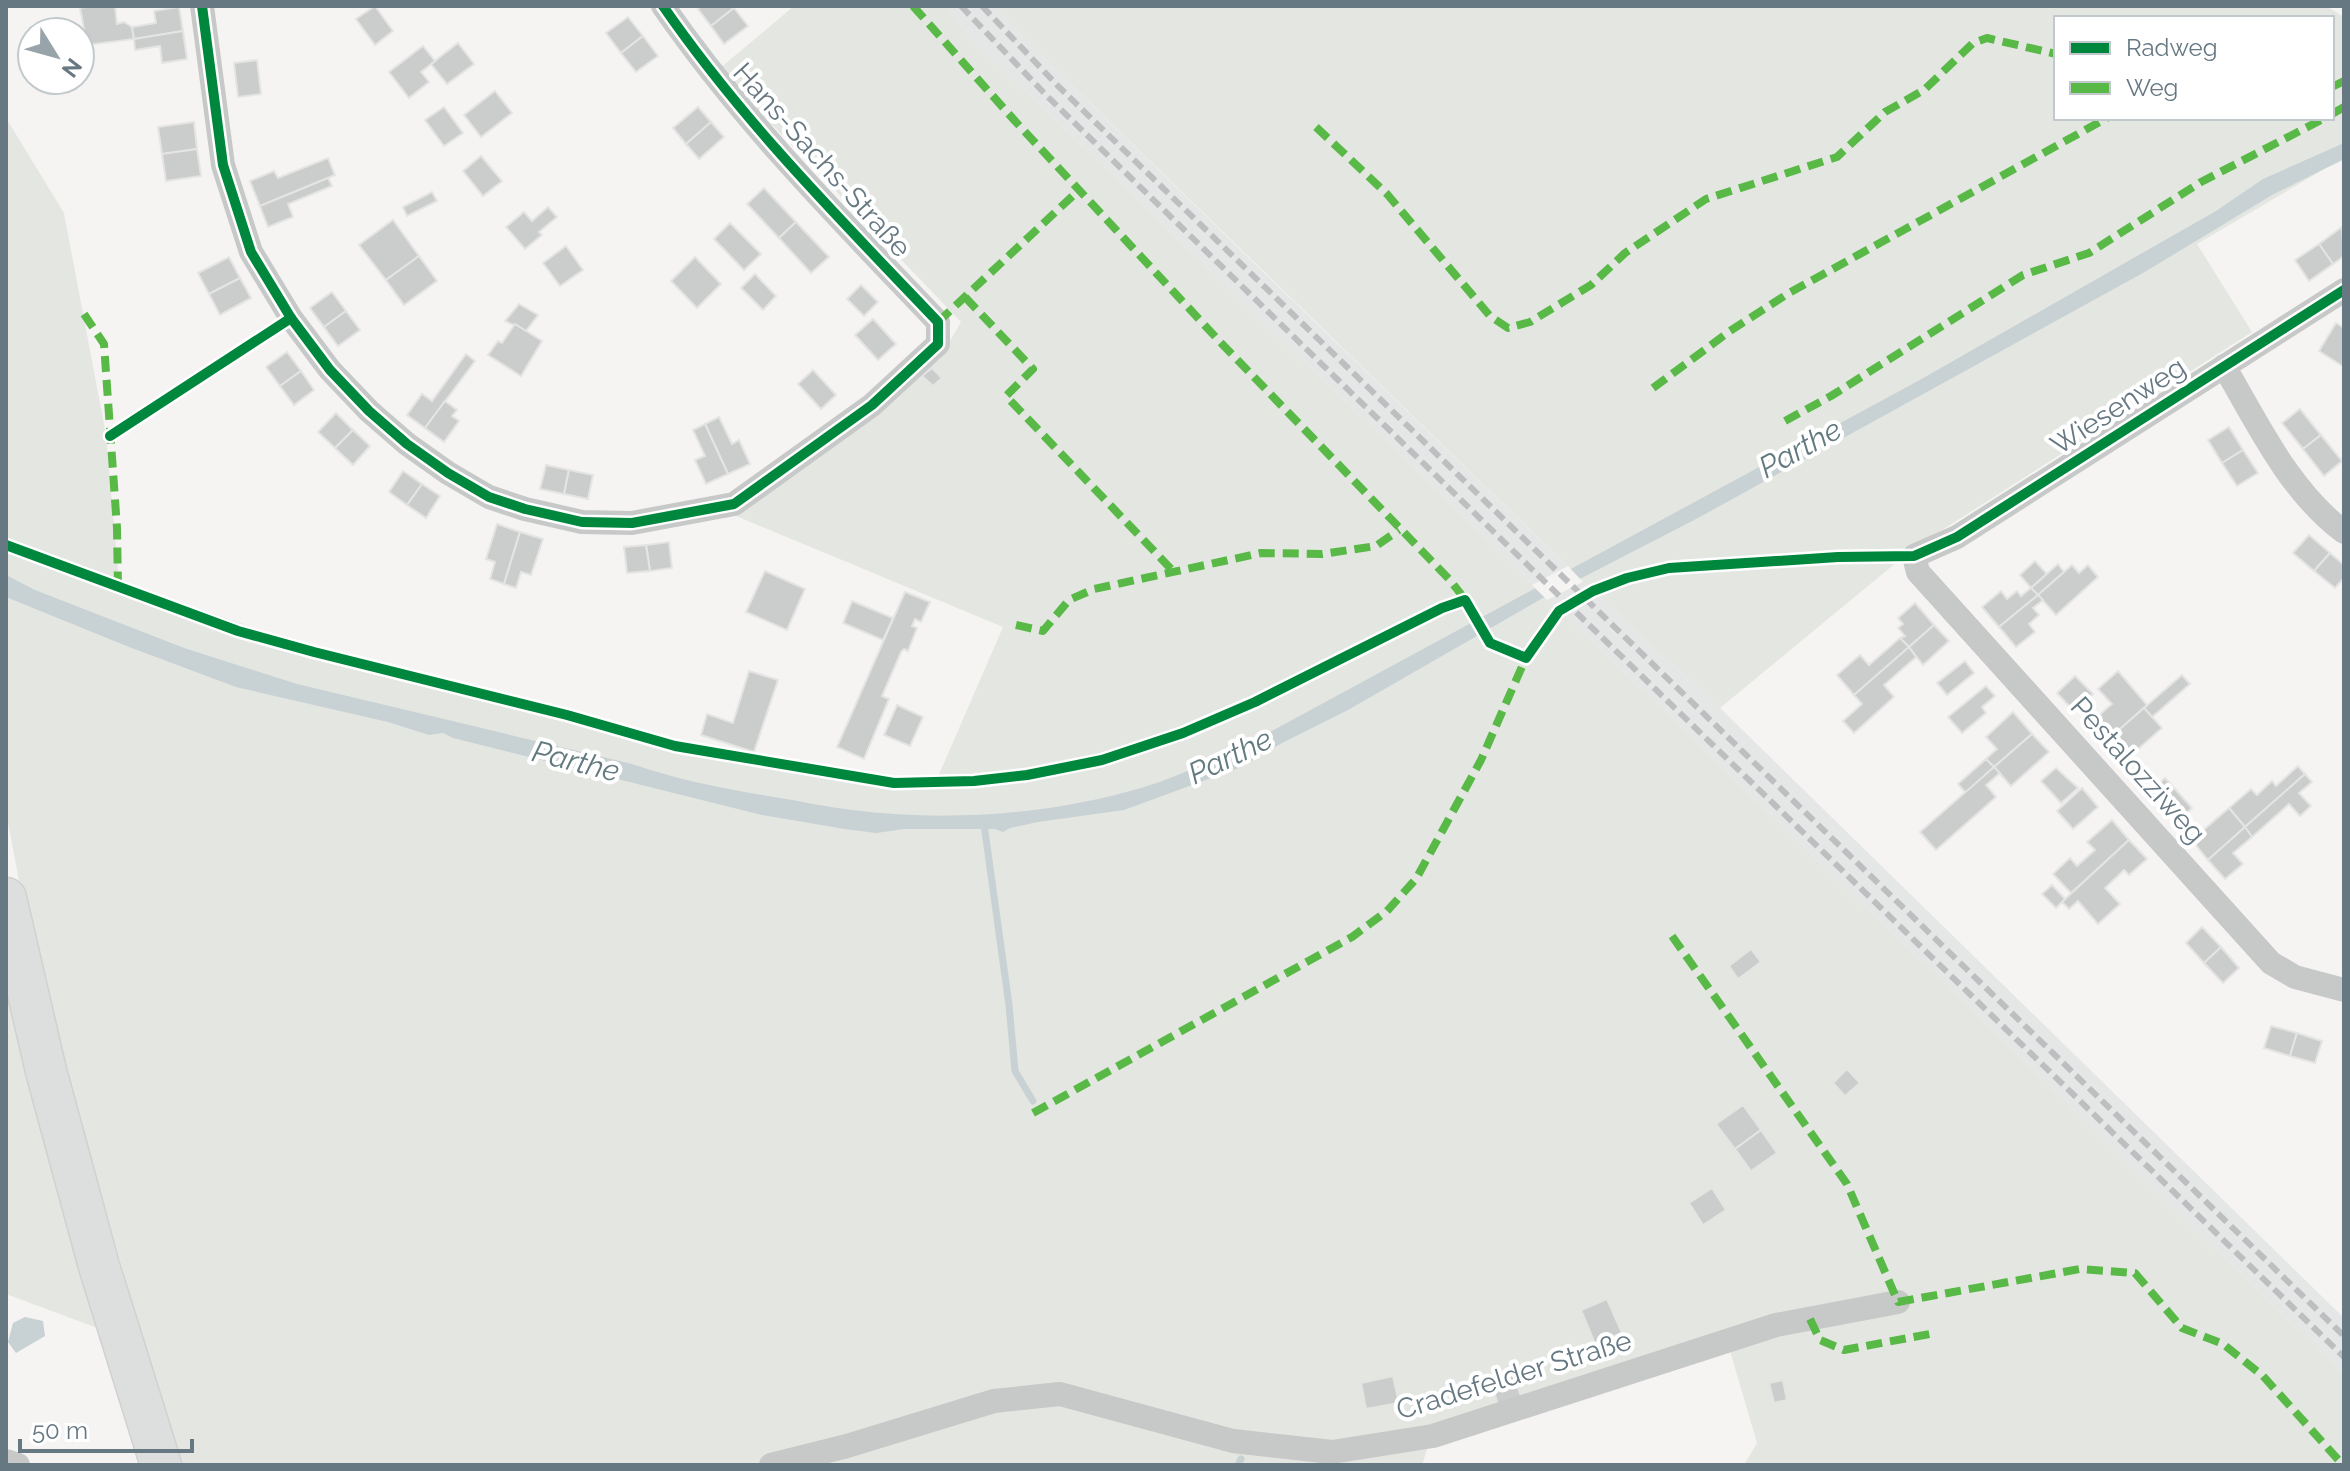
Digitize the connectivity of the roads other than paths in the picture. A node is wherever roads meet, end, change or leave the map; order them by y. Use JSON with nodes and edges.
{"nodes":[{"id":1,"x":202,"y":6,"type":"edge"},
{"id":2,"x":663,"y":6,"type":"edge"},
{"id":3,"x":2344,"y":290,"type":"edge"},
{"id":4,"x":2224,"y":366,"type":"junction"},
{"id":5,"x":2344,"y":532,"type":"edge"},
{"id":6,"x":1914,"y":556,"type":"joint"},
{"id":7,"x":6,"y":898,"type":"edge"},
{"id":8,"x":2344,"y":990,"type":"edge"},
{"id":9,"x":1898,"y":1302,"type":"dead end"},
{"id":10,"x":6,"y":1461,"type":"edge"},
{"id":11,"x":18,"y":1465,"type":"edge"},
{"id":12,"x":161,"y":1465,"type":"edge"},
{"id":13,"x":771,"y":1465,"type":"edge"}],
"edges":[{"from":1,"to":2,"type":"street","name":"Hans-Sachs-Straße"},
{"from":3,"to":4,"type":"street","name":"Wiesenweg"},
{"from":4,"to":5,"type":"street"},
{"from":4,"to":6,"type":"street","name":"Wiesenweg"},
{"from":6,"to":8,"type":"street","name":"Pestalozziweg"},
{"from":7,"to":12,"type":"main road"},
{"from":9,"to":13,"type":"street","name":"Cradefelder Straße"},
{"from":10,"to":11,"type":"street"}]}
